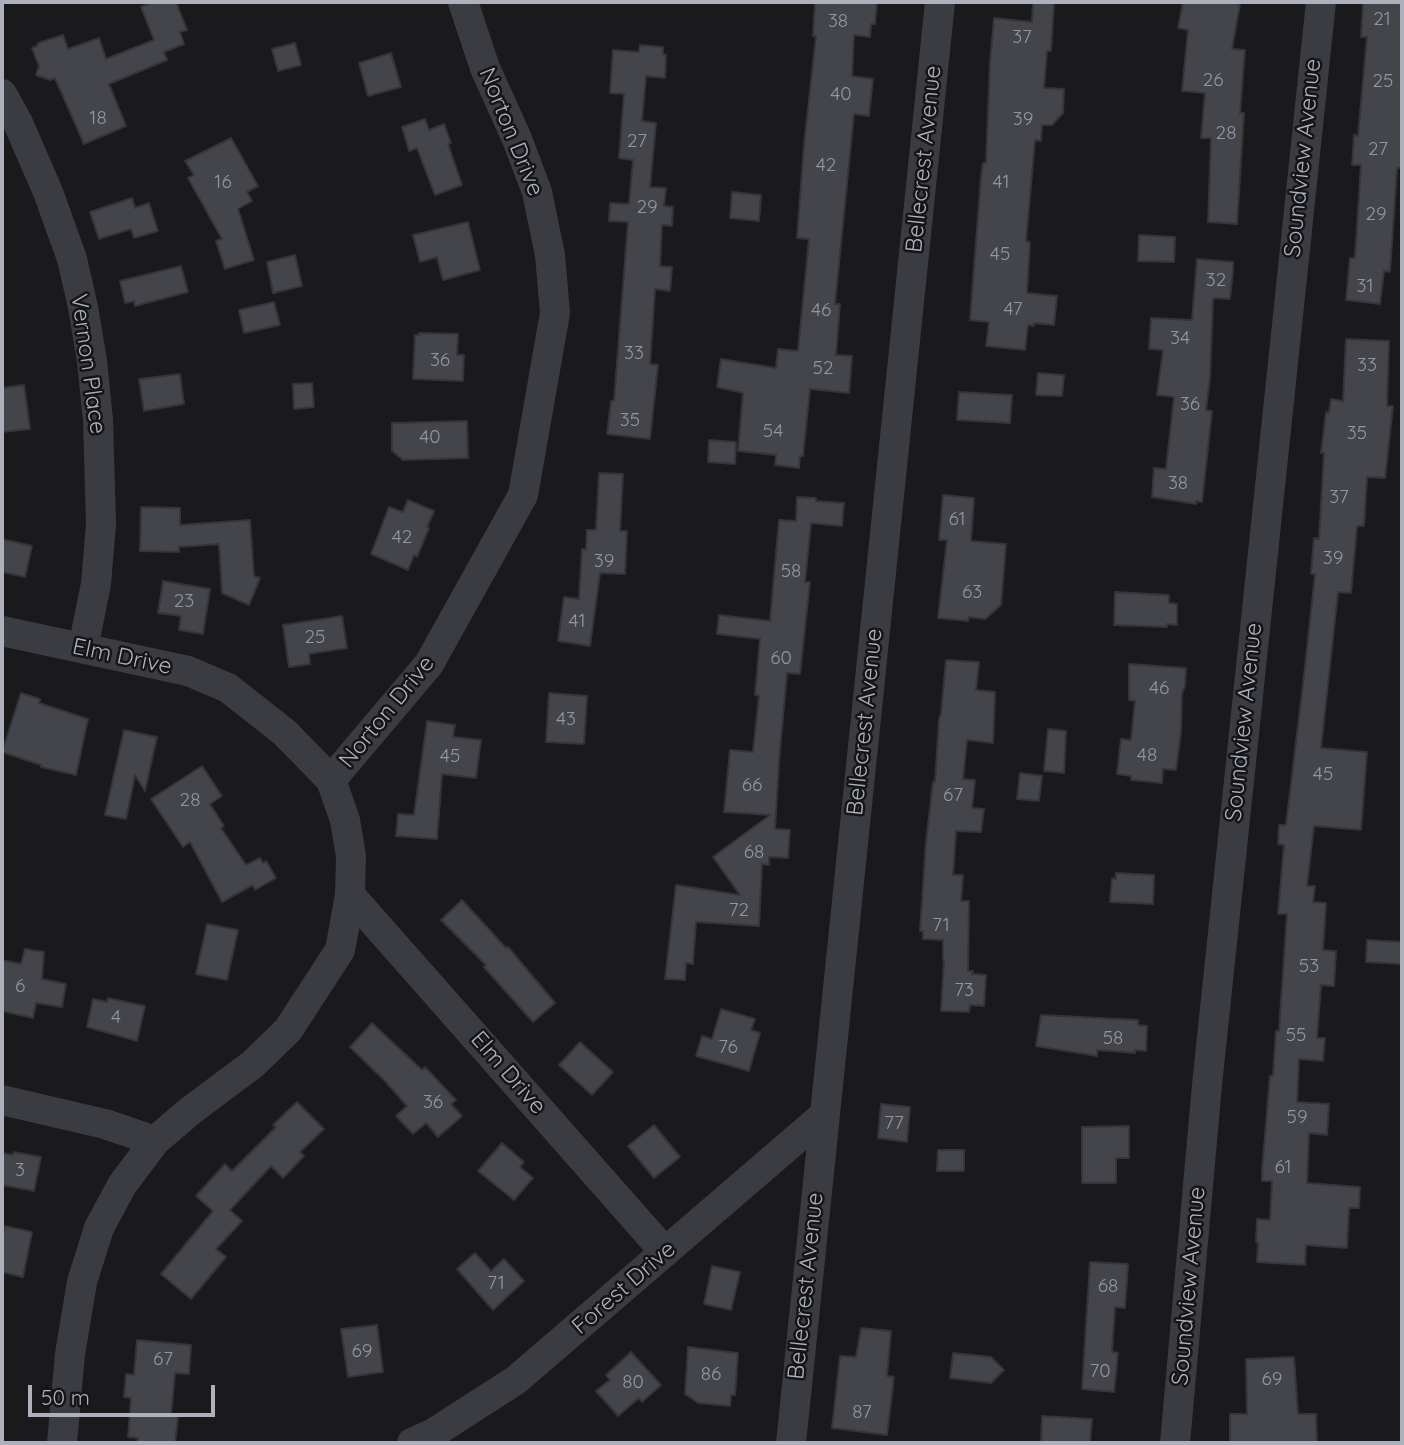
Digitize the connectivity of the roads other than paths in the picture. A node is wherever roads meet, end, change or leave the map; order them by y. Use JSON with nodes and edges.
{"nodes":[{"id":1,"x":463,"y":2,"type":"edge"},
{"id":2,"x":940,"y":2,"type":"edge"},
{"id":3,"x":1321,"y":2,"type":"edge"},
{"id":4,"x":2,"y":94,"type":"edge"},
{"id":5,"x":2,"y":631,"type":"edge"},
{"id":6,"x":83,"y":648,"type":"junction"},
{"id":7,"x":331,"y":780,"type":"junction"},
{"id":8,"x":350,"y":895,"type":"junction"},
{"id":9,"x":2,"y":1100,"type":"edge"},
{"id":10,"x":823,"y":1116,"type":"junction"},
{"id":11,"x":155,"y":1141,"type":"junction"},
{"id":12,"x":665,"y":1252,"type":"junction"},
{"id":13,"x":62,"y":1443,"type":"edge"},
{"id":14,"x":412,"y":1443,"type":"edge"},
{"id":15,"x":791,"y":1443,"type":"edge"},
{"id":16,"x":1175,"y":1443,"type":"edge"}],
"edges":[{"from":1,"to":7,"type":"street","name":"Norton Drive"},
{"from":2,"to":10,"type":"street","name":"Bellecrest Avenue"},
{"from":3,"to":16,"type":"street","name":"Soundview Avenue"},
{"from":4,"to":6,"type":"street","name":"Vernon Place"},
{"from":5,"to":6,"type":"street","name":"Elm Drive"},
{"from":6,"to":7,"type":"street","name":"Elm Drive"},
{"from":7,"to":8,"type":"street","name":"Norton Drive"},
{"from":8,"to":11,"type":"street","name":"Norton Drive"},
{"from":8,"to":12,"type":"street","name":"Elm Drive"},
{"from":9,"to":11,"type":"street"},
{"from":10,"to":12,"type":"street","name":"Forest Drive"},
{"from":10,"to":15,"type":"street","name":"Bellecrest Avenue"},
{"from":11,"to":13,"type":"street","name":"Norton Drive"},
{"from":12,"to":14,"type":"street","name":"Forest Drive"}]}
